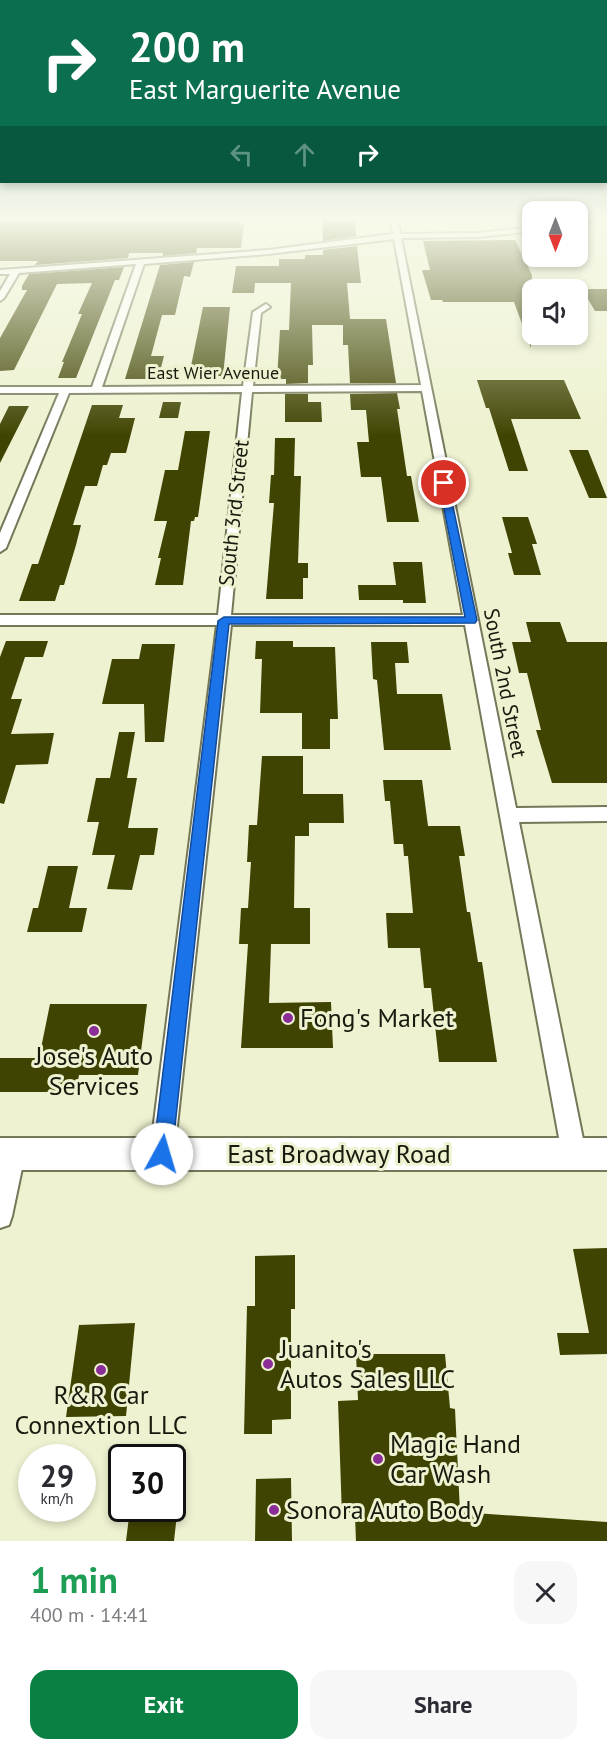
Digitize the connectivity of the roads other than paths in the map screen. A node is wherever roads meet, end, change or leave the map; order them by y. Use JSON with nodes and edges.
{"nodes":[{"id":1,"x":130,"y":292,"type":"edge"},
{"id":2,"x":407,"y":292,"type":"edge"},
{"id":3,"x":267,"y":307,"type":"dead end"},
{"id":4,"x":426,"y":388,"type":"junction"},
{"id":5,"x":246,"y":389,"type":"junction"},
{"id":6,"x":0,"y":390,"type":"edge"},
{"id":7,"x":65,"y":390,"type":"junction"},
{"id":8,"x":96,"y":390,"type":"junction"},
{"id":9,"x":0,"y":548,"type":"edge"},
{"id":10,"x":0,"y":620,"type":"edge"},
{"id":11,"x":471,"y":620,"type":"junction"},
{"id":12,"x":224,"y":621,"type":"junction"},
{"id":13,"x":509,"y":814,"type":"junction"},
{"id":14,"x":607,"y":814,"type":"edge"},
{"id":15,"x":7,"y":1154,"type":"edge"},
{"id":16,"x":162,"y":1154,"type":"junction"},
{"id":17,"x":573,"y":1154,"type":"junction"},
{"id":18,"x":607,"y":1154,"type":"edge"},
{"id":19,"x":0,"y":1216,"type":"edge"}],
"edges":[{"from":1,"to":8,"type":"street"},
{"from":2,"to":4,"type":"street","name":"South 2nd Street"},
{"from":3,"to":5,"type":"street","name":"South 3rd Street"},
{"from":4,"to":5,"type":"street","name":"East Wier Avenue"},
{"from":4,"to":11,"type":"street","name":"South 2nd Street"},
{"from":5,"to":8,"type":"street","name":"East Wier Avenue"},
{"from":5,"to":12,"type":"street","name":"South 3rd Street"},
{"from":6,"to":7,"type":"street","name":"East Wier Avenue"},
{"from":7,"to":8,"type":"street","name":"East Wier Avenue"},
{"from":7,"to":9,"type":"street"},
{"from":10,"to":12,"type":"street"},
{"from":11,"to":12,"type":"street"},
{"from":11,"to":13,"type":"street","name":"South 2nd Street"},
{"from":12,"to":16,"type":"street","name":"South 3rd Street"},
{"from":13,"to":14,"type":"street"},
{"from":13,"to":17,"type":"street","name":"South 2nd Street"},
{"from":15,"to":16,"type":"main road","name":"East Broadway Road"},
{"from":15,"to":19,"type":"street"},
{"from":16,"to":17,"type":"main road","name":"East Broadway Road"},
{"from":17,"to":18,"type":"main road","name":"East Broadway Road"}]}
